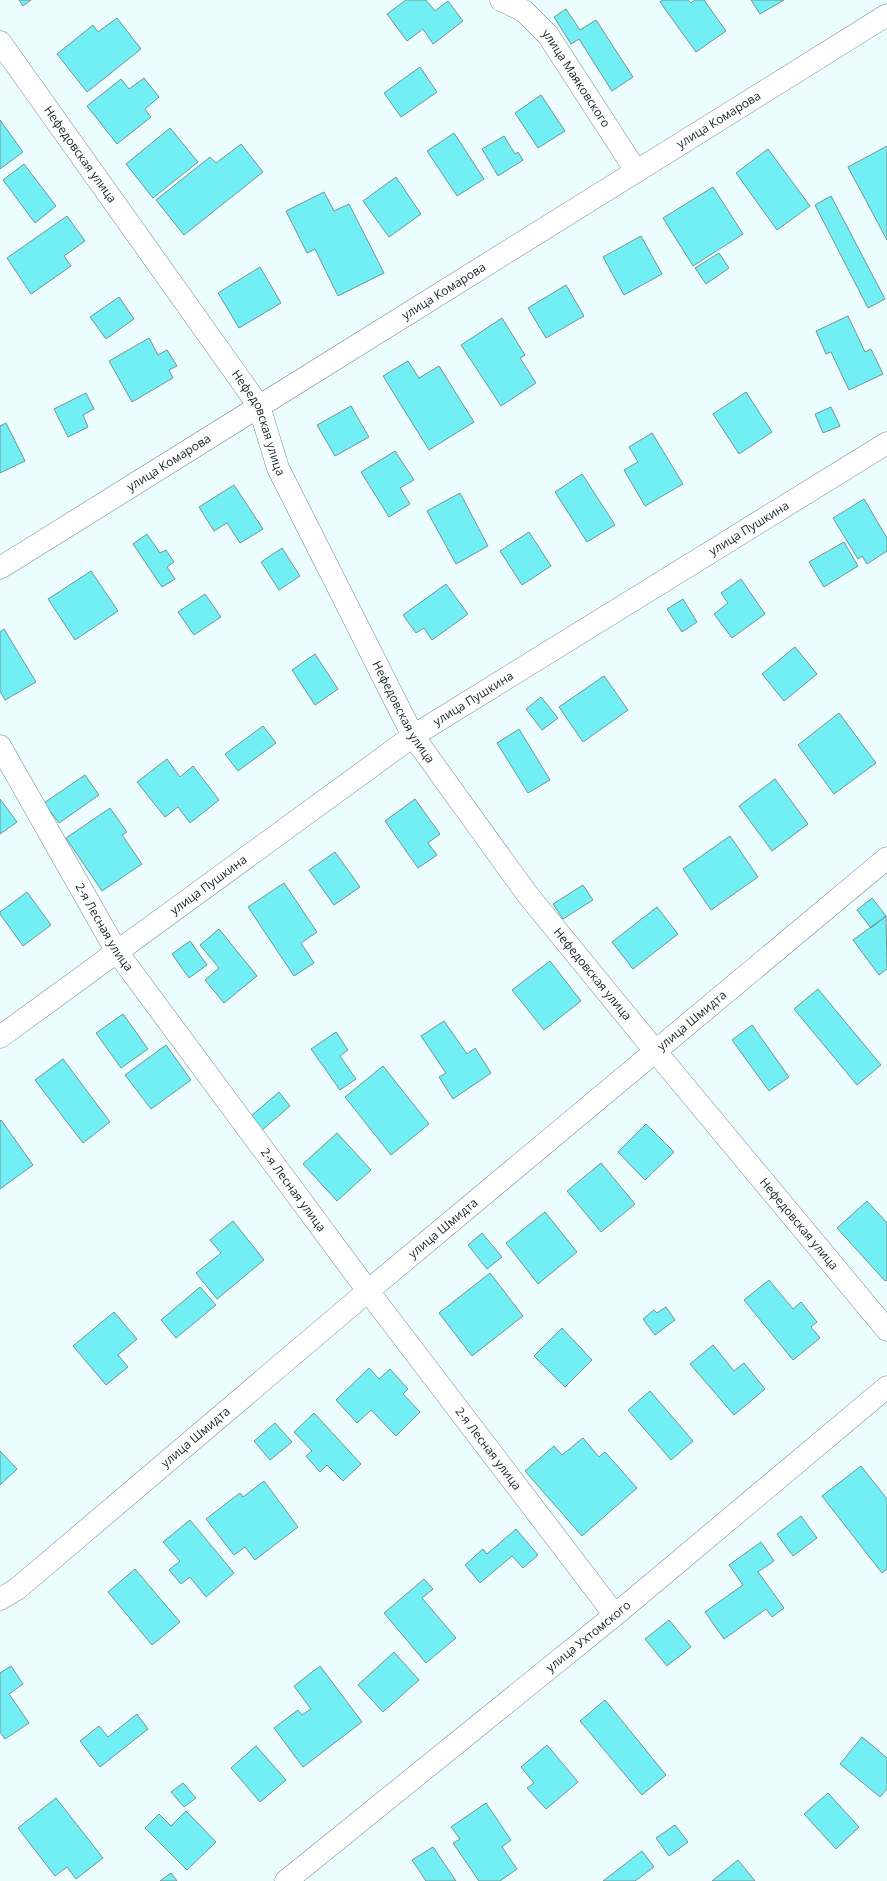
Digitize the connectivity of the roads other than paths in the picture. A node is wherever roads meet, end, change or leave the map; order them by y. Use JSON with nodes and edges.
{"nodes":[{"id":1,"x":501,"y":0,"type":"edge"},
{"id":2,"x":887,"y":15,"type":"edge"},
{"id":3,"x":0,"y":42,"type":"edge"},
{"id":4,"x":636,"y":171,"type":"junction"},
{"id":5,"x":259,"y":406,"type":"junction"},
{"id":6,"x":887,"y":444,"type":"edge"},
{"id":7,"x":0,"y":568,"type":"edge"},
{"id":8,"x":414,"y":736,"type":"junction"},
{"id":9,"x":0,"y":746,"type":"edge"},
{"id":10,"x":887,"y":858,"type":"edge"},
{"id":11,"x":117,"y":952,"type":"junction"},
{"id":12,"x":0,"y":1037,"type":"edge"},
{"id":13,"x":656,"y":1052,"type":"junction"},
{"id":14,"x":368,"y":1291,"type":"junction"},
{"id":15,"x":887,"y":1330,"type":"edge"},
{"id":16,"x":887,"y":1387,"type":"edge"},
{"id":17,"x":0,"y":1599,"type":"edge"},
{"id":18,"x":615,"y":1615,"type":"junction"},
{"id":19,"x":286,"y":1881,"type":"edge"}],
"edges":[{"from":1,"to":4,"type":"street","name":"улица Маяковского"},
{"from":2,"to":4,"type":"street","name":"улица Комарова"},
{"from":3,"to":5,"type":"street","name":"Нефедовская улица"},
{"from":4,"to":5,"type":"street","name":"улица Комарова"},
{"from":5,"to":7,"type":"street","name":"улица Комарова"},
{"from":5,"to":8,"type":"street","name":"Нефедовская улица"},
{"from":6,"to":8,"type":"street","name":"улица Пушкина"},
{"from":8,"to":11,"type":"street","name":"улица Пушкина"},
{"from":8,"to":13,"type":"street","name":"Нефедовская улица"},
{"from":9,"to":11,"type":"street","name":"2-я Лесная улица"},
{"from":10,"to":13,"type":"street","name":"улица Шмидта"},
{"from":11,"to":12,"type":"street","name":"улица Пушкина"},
{"from":11,"to":14,"type":"street","name":"2-я Лесная улица"},
{"from":13,"to":14,"type":"street","name":"улица Шмидта"},
{"from":13,"to":15,"type":"street","name":"Нефедовская улица"},
{"from":14,"to":17,"type":"street","name":"улица Шмидта"},
{"from":14,"to":18,"type":"street","name":"2-я Лесная улица"},
{"from":16,"to":18,"type":"street","name":"улица Ухтомского"},
{"from":18,"to":19,"type":"street","name":"улица Ухтомского"}]}
